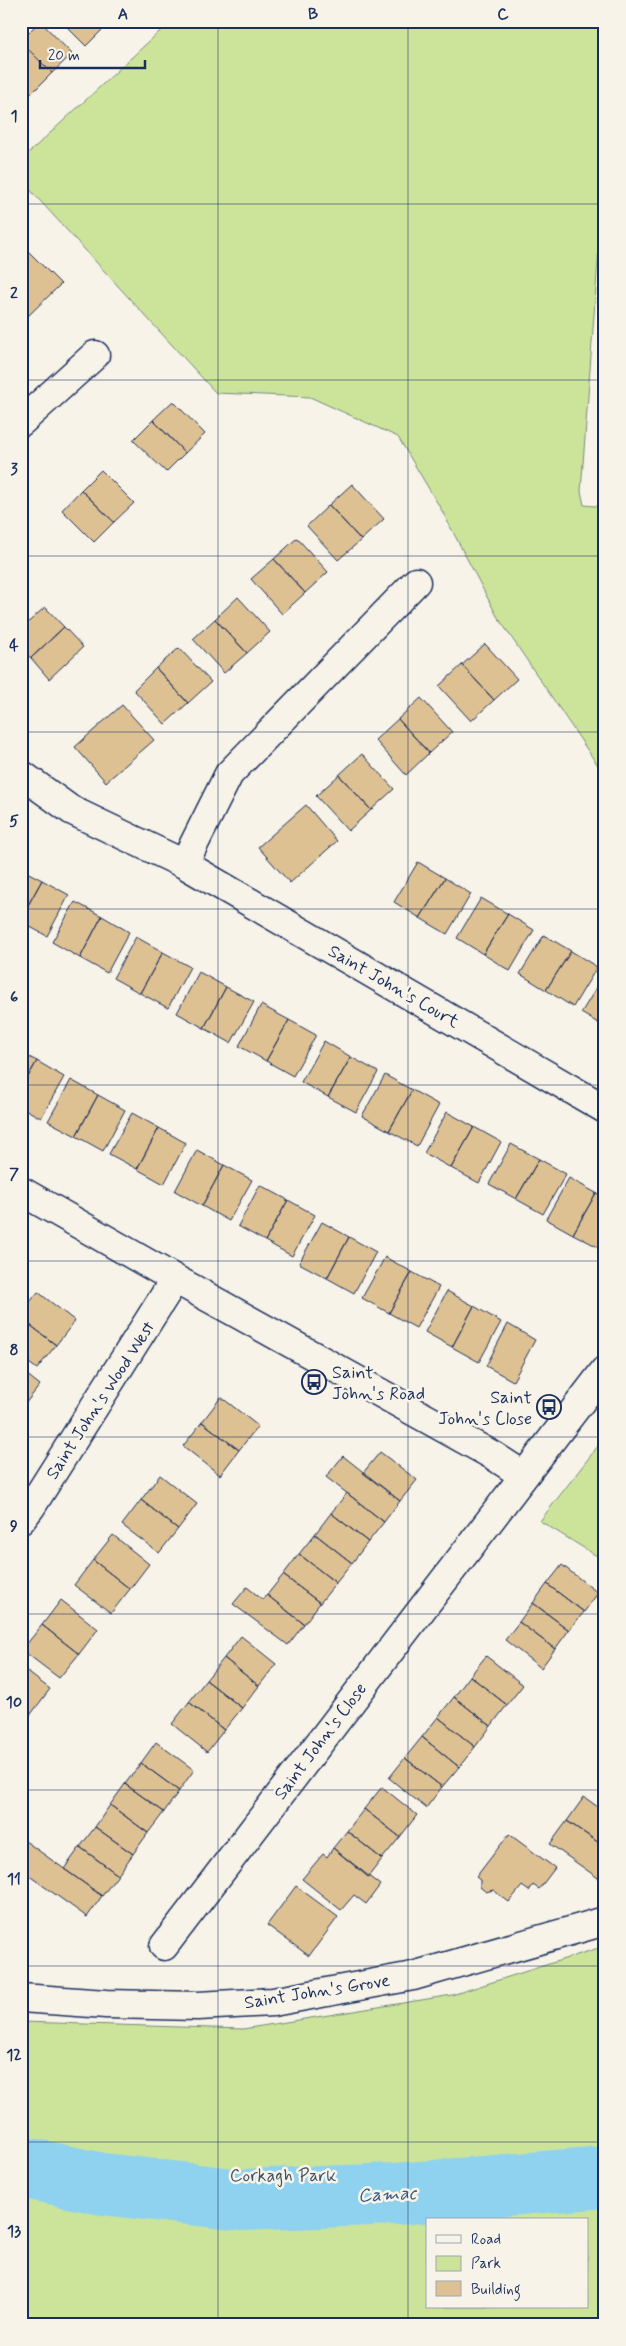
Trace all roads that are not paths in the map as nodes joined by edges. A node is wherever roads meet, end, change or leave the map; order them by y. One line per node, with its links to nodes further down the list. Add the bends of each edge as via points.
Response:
1 (95, 355): 2 (street)
2 (21, 422)
3 (416, 582): 5 (street, via 229,774)
4 (21, 774): 5 (street, Saint John's Court, via 71,810)
5 (184, 864): 6 (street, Saint John's Court)
6 (605, 1109)
7 (21, 1191): 8 (street)
8 (176, 1279): 10 (street); 11 (street, Saint John's Wood West)
9 (605, 1370): 10 (street, Saint John's Close)
10 (523, 1475): 13 (street, Saint John's Close)
11 (21, 1520)
12 (605, 1921): 14 (street, Saint John's Grove, via 412,1976 273,2002 198,2006)
13 (164, 1946)
14 (21, 1998)

